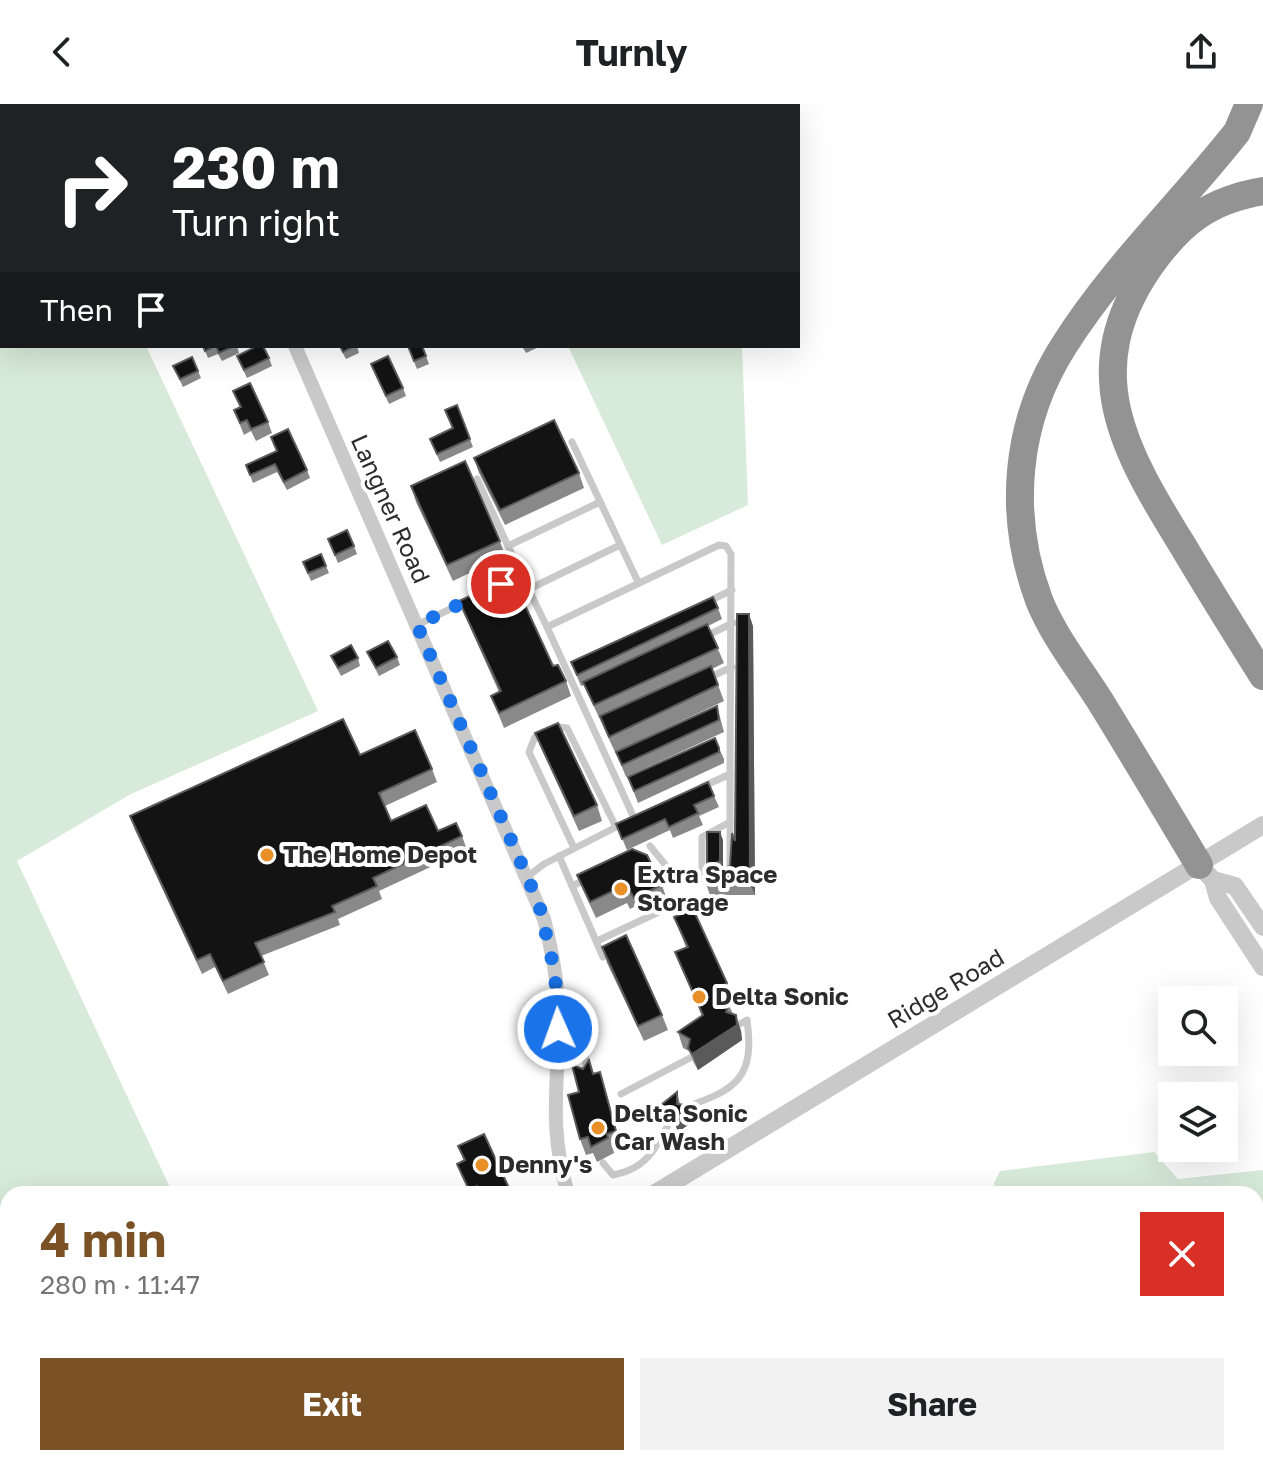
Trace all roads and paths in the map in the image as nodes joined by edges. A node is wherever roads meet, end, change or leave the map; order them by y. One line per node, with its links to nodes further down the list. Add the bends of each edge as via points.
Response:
1 (1249, 104): 48 (highway, via 1237,132 1064,345 1031,413 1020,479 1020,525 1040,603)
2 (1263, 191): 23 (highway, via 1204,209 1135,288 1117,332 1114,401 1123,440 1143,483)
3 (296, 348): 17 (street, Langner Road)
4 (572, 442): 6 (lane)
5 (477, 479): 8 (lane)
6 (600, 502): 7 (lane); 8 (lane)
7 (620, 545): 10 (lane); 12 (lane)
8 (508, 546): 9 (lane)
9 (521, 574): 11 (lane); 12 (lane)
10 (638, 582): 13 (lane, via 719,545 731,554); 18 (lane)
11 (497, 586)
12 (529, 589): 18 (lane)
13 (732, 590): 15 (lane); 16 (lane)
14 (473, 598): 17 (lane)
15 (690, 610)
16 (733, 623): 19 (lane); 22 (lane)
17 (417, 625): 49 (street, Langner Road)
18 (547, 627): 21 (lane)
19 (691, 643)
20 (579, 661): 21 (lane)
21 (566, 667): 26 (lane)
22 (732, 667): 24 (lane); 27 (lane)
23 (1263, 676)
24 (704, 680)
25 (592, 689): 26 (lane)
26 (578, 695): 30 (lane)
27 (731, 706): 28 (lane); 31 (lane)
28 (717, 712)
29 (608, 724): 30 (lane)
30 (594, 730): 34 (lane)
31 (730, 737): 32 (lane); 35 (lane)
32 (717, 743)
33 (623, 756): 34 (lane)
34 (609, 762): 37 (lane)
35 (730, 774): 38 (lane); 41 (lane)
36 (634, 781): 37 (lane)
37 (620, 787): 40 (lane)
38 (689, 793)
39 (648, 812): 40 (lane)
40 (634, 818): 43 (lane)
41 (730, 822): 50 (lane, via 702,837); 50 (lane, via 728,874)
42 (1263, 825): 48 (street, Ridge Road)
43 (616, 827): 45 (lane); 45 (lane, via 567,728 535,737 529,752)
44 (650, 846): 50 (lane, via 672,877)
45 (574, 848): 46 (lane)
46 (559, 856): 49 (lane); 51 (lane)
47 (600, 873): 51 (lane)
48 (1206, 873): 53 (street, via 1235,886); 56 (street); 66 (street, Ridge Road, via 955,1012)
49 (527, 877): 65 (street, Langner Road, via 544,919 556,982 553,1119)
50 (702, 878)
51 (572, 886): 54 (lane)
52 (678, 903): 54 (lane)
53 (1263, 927)
54 (597, 941): 55 (lane)
55 (603, 957)
56 (1263, 967)
57 (584, 1024): 60 (lane)
58 (738, 1025): 62 (lane, via 747,1020 751,1045 746,1070 715,1097)
59 (690, 1058): 61 (lane)
60 (587, 1078)
61 (621, 1094)
62 (685, 1107)
63 (670, 1121): 64 (lane, via 652,1156 640,1165 613,1175)
64 (603, 1163)
65 (566, 1186)
66 (667, 1186)

